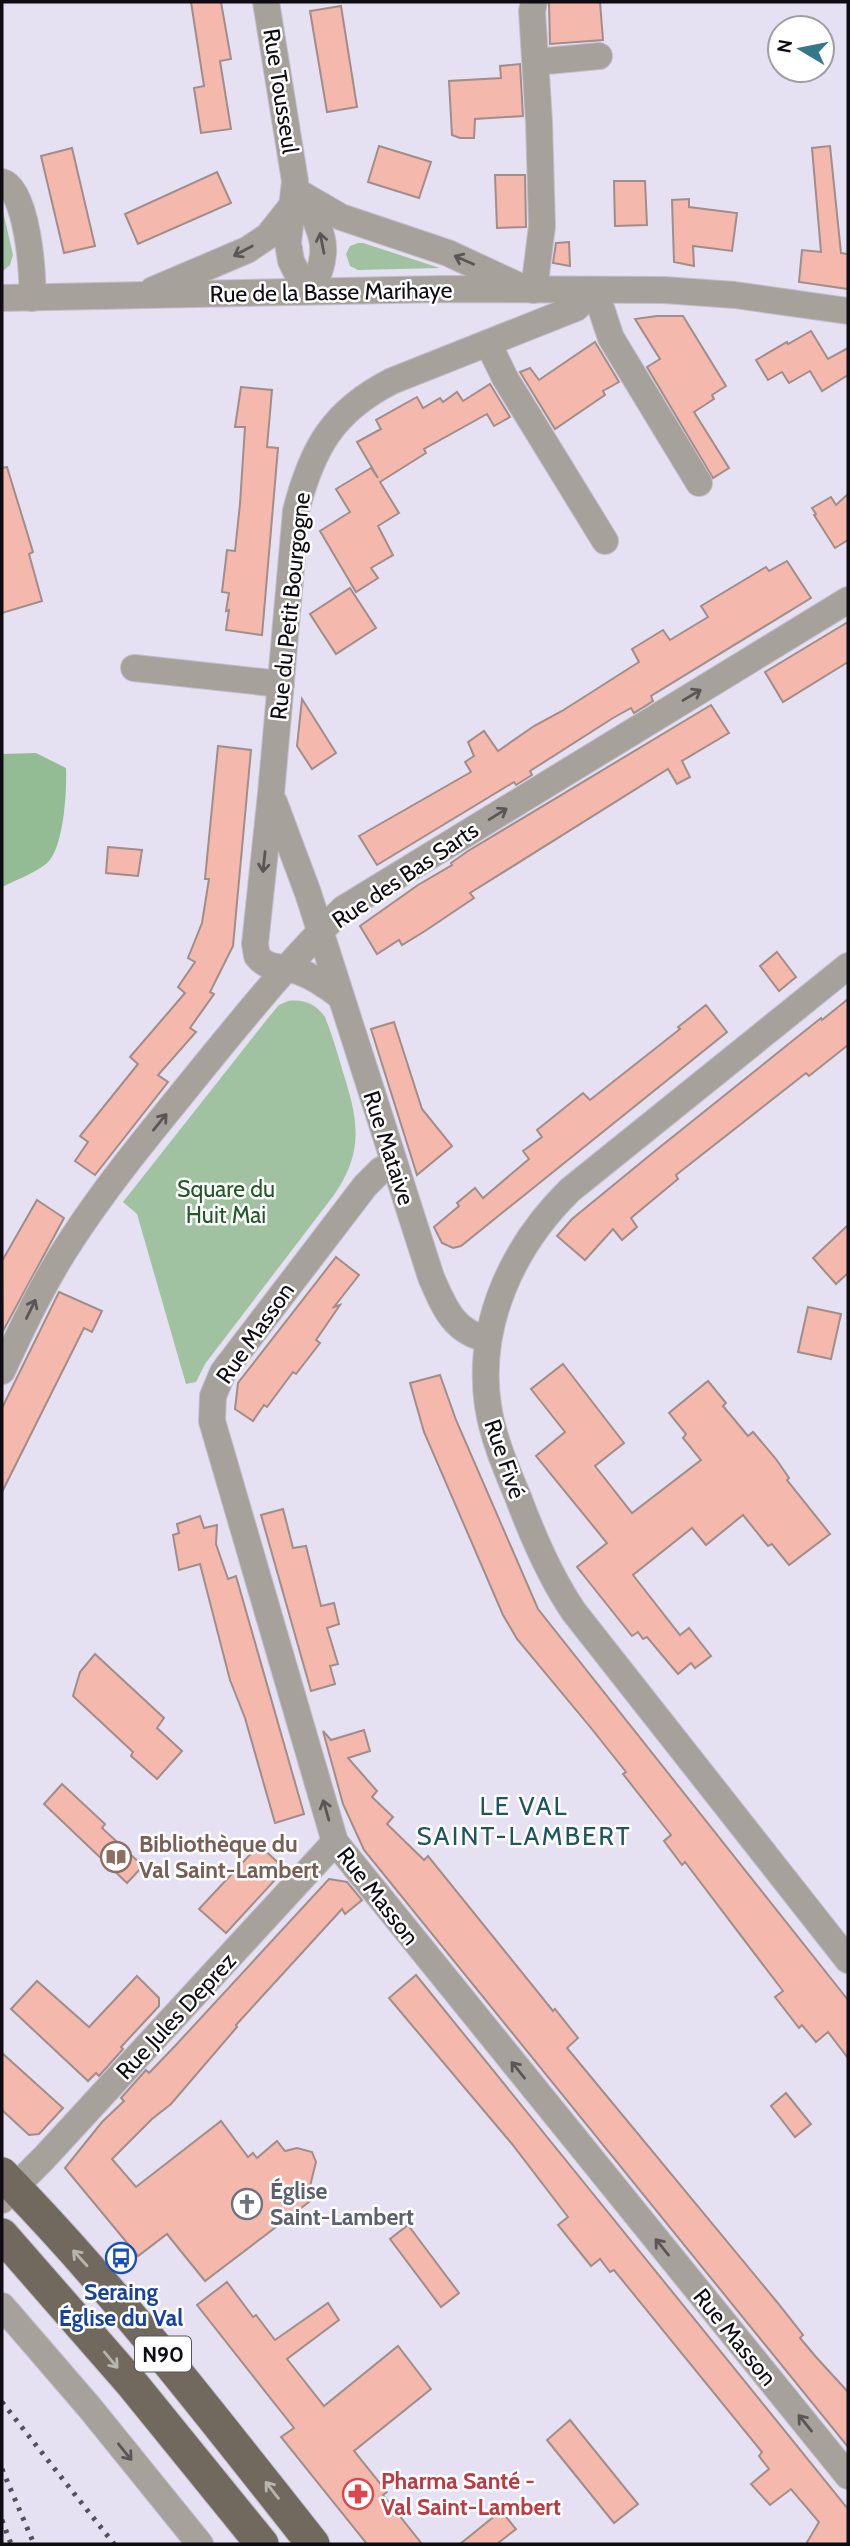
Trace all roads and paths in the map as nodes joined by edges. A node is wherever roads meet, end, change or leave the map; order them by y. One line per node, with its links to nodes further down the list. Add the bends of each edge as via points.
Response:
1 (266, 2): 6 (street, Rue Tousseul)
2 (534, 2): 4 (street)
3 (599, 55): 4 (street)
4 (536, 62): 7 (street, via 542,226)
5 (2, 182): 12 (street, via 15,193 20,206 32,264)
6 (297, 194): 7 (street, Rue de la Basse Marihaye, one-way to 6, via 448,253 341,217); 9 (street, Rue Tousseul, via 288,243 290,261); 9 (street, Rue Tousseul, one-way to 6, via 320,275 324,243); 10 (street, Rue de la Basse Marihaye, one-way to 10, via 268,236 247,250)
7 (530, 290): 8 (street, Rue de la Basse Marihaye); 9 (street, Rue de la Basse Marihaye)
8 (593, 290): 13 (street, Rue de la Basse Marihaye, via 702,292); 14 (street, Rue du Petit Bourgogne, via 576,308); 15 (street, via 615,346)
9 (310, 291): 10 (street, Rue de la Basse Marihaye)
10 (137, 296): 12 (street, Rue de la Basse Marihaye)
11 (2, 298): 12 (street, Rue de la Basse Marihaye)
12 (32, 298)
13 (848, 312)
14 (488, 343): 16 (street); 19 (street, Rue du Petit Bourgogne, via 365,395 341,416 318,448 296,512)
15 (699, 483)
16 (605, 541)
17 (848, 600): 21 (street, Rue des Bas Sarts, one-way to 17, via 360,898)
18 (134, 668): 19 (street)
19 (281, 684): 20 (street, Rue du Petit Bourgogne)
20 (271, 794): 21 (street, Rue du Petit Bourgogne); 23 (street, Rue du Petit Bourgogne, one-way to 23, via 255,944 262,962)
21 (319, 933): 23 (street, Rue des Bas Sarts); 24 (street, Rue Mataive)
22 (848, 966): 26 (street, Rue Fivé, via 549,1210 501,1288)
23 (285, 968): 24 (street, via 313,977); 27 (street, Rue des Bas Sarts, one-way to 23, via 71,1239)
24 (340, 996): 25 (street, Rue Mataive)
25 (394, 1164): 26 (street, Rue Mataive, via 442,1302 462,1330); 28 (street, Rue Masson, one-way to 25, via 211,1409 216,1385 239,1352 365,1186)
26 (488, 1339): 29 (street, Rue Fivé, via 492,1428 559,1590)
27 (2, 1371)
28 (335, 1842): 30 (street, Rue Jules Deprez); 33 (street, Rue Masson, one-way to 28)
29 (848, 1960)
30 (6, 2187): 36 (main road, N90, one-way to 30, via 165,2357)
31 (2, 2235): 35 (main road, N90, one-way to 35)
32 (2, 2306): 34 (street, one-way to 34)
33 (848, 2476)
34 (200, 2544)
35 (262, 2544)
36 (313, 2544)

